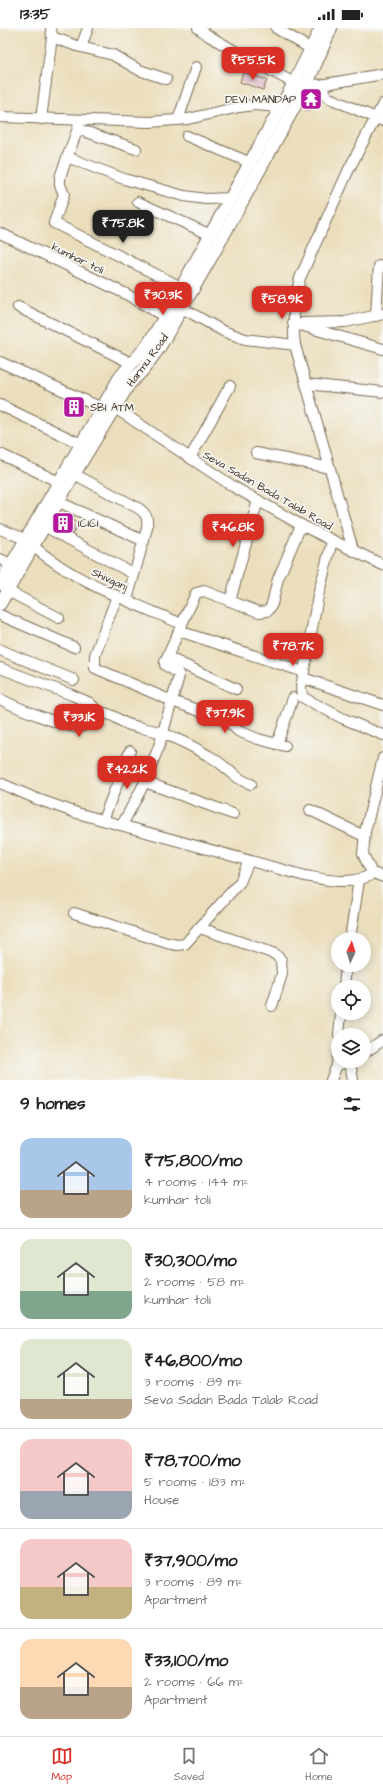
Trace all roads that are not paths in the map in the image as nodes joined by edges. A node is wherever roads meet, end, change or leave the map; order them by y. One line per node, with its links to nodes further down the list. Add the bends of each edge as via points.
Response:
1 (88, 28): 7 (street)
2 (198, 28): 12 (street)
3 (276, 28): 8 (street)
4 (320, 28): 8 (main road, Harmu Road)
5 (331, 28): 13 (main road, Harmu Road)
6 (52, 32): 7 (street); 18 (street)
7 (81, 47): 11 (street, via 113,55 139,70)
8 (311, 49): 12 (main road, Harmu Road)
9 (196, 67): 20 (street)
10 (383, 74): 14 (street)
11 (166, 79)
12 (294, 83): 13 (street); 16 (main road, Harmu Road)
13 (307, 84): 14 (street); 33 (main road, Harmu Road)
14 (320, 85): 19 (street, via 327,97)
15 (383, 104): 19 (street)
16 (280, 107): 20 (street, via 239,107); 25 (main road, Harmu Road)
17 (0, 117): 18 (street)
18 (41, 119): 21 (street)
19 (380, 119): 36 (street, via 349,169 300,278)
20 (178, 120): 21 (street)
21 (79, 125): 23 (street); 24 (street)
22 (187, 136): 25 (street)
23 (136, 149)
24 (67, 157): 26 (street, via 124,179 184,196 206,199); 31 (street, via 59,182 63,198 54,222)
25 (251, 163): 26 (main road, Harmu Road)
26 (231, 198): 29 (main road, Harmu Road)
27 (138, 202): 29 (street)
28 (0, 233): 35 (street, kumhar toli, via 126,294)
29 (211, 235): 31 (main road, Harmu Road)
30 (379, 266): 34 (street)
31 (181, 287): 35 (main road, Harmu Road)
32 (18, 307): 40 (street)
33 (182, 308): 37 (street, via 223,331 245,339); 45 (main road, Harmu Road, via 142,371)
34 (380, 315): 36 (street, via 345,322)
35 (165, 317): 40 (main road, Harmu Road)
36 (292, 323): 37 (street); 38 (street)
37 (295, 346): 41 (street)
38 (383, 349)
39 (0, 362): 45 (street, Seva Sadan Bada Talab Road)
40 (131, 363): 45 (main road, Harmu Road, via 120,377)
41 (306, 384): 43 (street); 50 (street)
42 (230, 386): 49 (street)
43 (383, 392)
44 (0, 405): 46 (street)
45 (108, 406): 46 (main road, Harmu Road); 49 (street, Seva Sadan Bada Talab Road); 51 (main road, Harmu Road)
46 (80, 444): 52 (main road, Harmu Road)
47 (256, 453): 50 (street)
48 (0, 454): 52 (street)
49 (190, 458): 53 (street, Seva Sadan Bada Talab Road)
50 (330, 468): 61 (street)
51 (74, 474): 54 (main road, Harmu Road); 58 (street, via 146,514 148,518)
52 (58, 482): 60 (main road, Harmu Road)
53 (258, 500): 55 (street, Seva Sadan Bada Talab Road); 69 (street)
54 (58, 502): 56 (main road, Harmu Road); 58 (street)
55 (301, 525): 59 (street, Seva Sadan Bada Talab Road); 69 (street, via 278,579 268,611 259,612)
56 (44, 526): 60 (main road, Harmu Road); 65 (street)
57 (0, 529): 60 (street, Shivganj)
58 (144, 541): 65 (street)
59 (332, 541): 61 (street, Seva Sadan Bada Talab Road); 78 (street, via 318,596)
60 (29, 543): 63 (main road, Harmu Road); 66 (main road, Harmu Road); 67 (street, Shivganj, via 56,564 92,586)
61 (353, 550): 64 (street, Seva Sadan Bada Talab Road)
62 (0, 559): 63 (street)
63 (11, 564): 66 (main road, Harmu Road)
64 (383, 565)
65 (134, 574): 68 (street)
66 (4, 587): 70 (main road, Harmu Road); 72 (street)
67 (117, 596): 68 (street, Shivganj); 83 (street, via 95,655 95,668)
68 (127, 600): 73 (street, Shivganj)
69 (230, 601): 73 (street, via 210,593 196,593)
70 (0, 604)
71 (0, 615): 74 (street)
72 (60, 618)
73 (180, 628): 76 (street); 78 (street, Shivganj)
74 (74, 647)
75 (0, 650): 79 (street)
76 (167, 657): 80 (street); 83 (street, via 165,665 179,676)
77 (0, 668): 85 (street, via 90,703)
78 (303, 675): 84 (street, Shivganj); 87 (street, via 301,693 306,701)
79 (74, 680)
80 (236, 689)
81 (293, 698): 83 (street, via 281,745 238,731 228,721)
82 (0, 699): 85 (street, via 69,726 84,726 93,715)
83 (172, 701): 86 (street)
84 (383, 705)
85 (100, 713): 86 (street)
86 (163, 734): 90 (street); 92 (street, via 210,756 241,781)
87 (383, 735)
88 (130, 751): 95 (street)
89 (382, 763): 97 (street)
90 (144, 782): 94 (street); 96 (street)
91 (0, 783): 95 (street, via 37,799)
92 (251, 784)
93 (310, 810): 97 (street)
94 (233, 814)
95 (103, 820): 96 (street)
96 (122, 825): 98 (street)
97 (364, 836): 99 (street, via 364,854)
98 (249, 861): 100 (street, via 325,880); 102 (street, via 240,882)
99 (374, 874): 100 (street)
100 (359, 880): 103 (street)
101 (74, 913): 102 (street, via 177,945 185,944)
102 (200, 928): 104 (street, via 275,954 281,960 282,974)
103 (351, 932)
104 (272, 1006)
105 (383, 1040): 106 (street)
106 (371, 1048)
107 (336, 1068): 109 (street)
108 (352, 1068): 110 (street)
109 (331, 1080)
110 (353, 1080)

